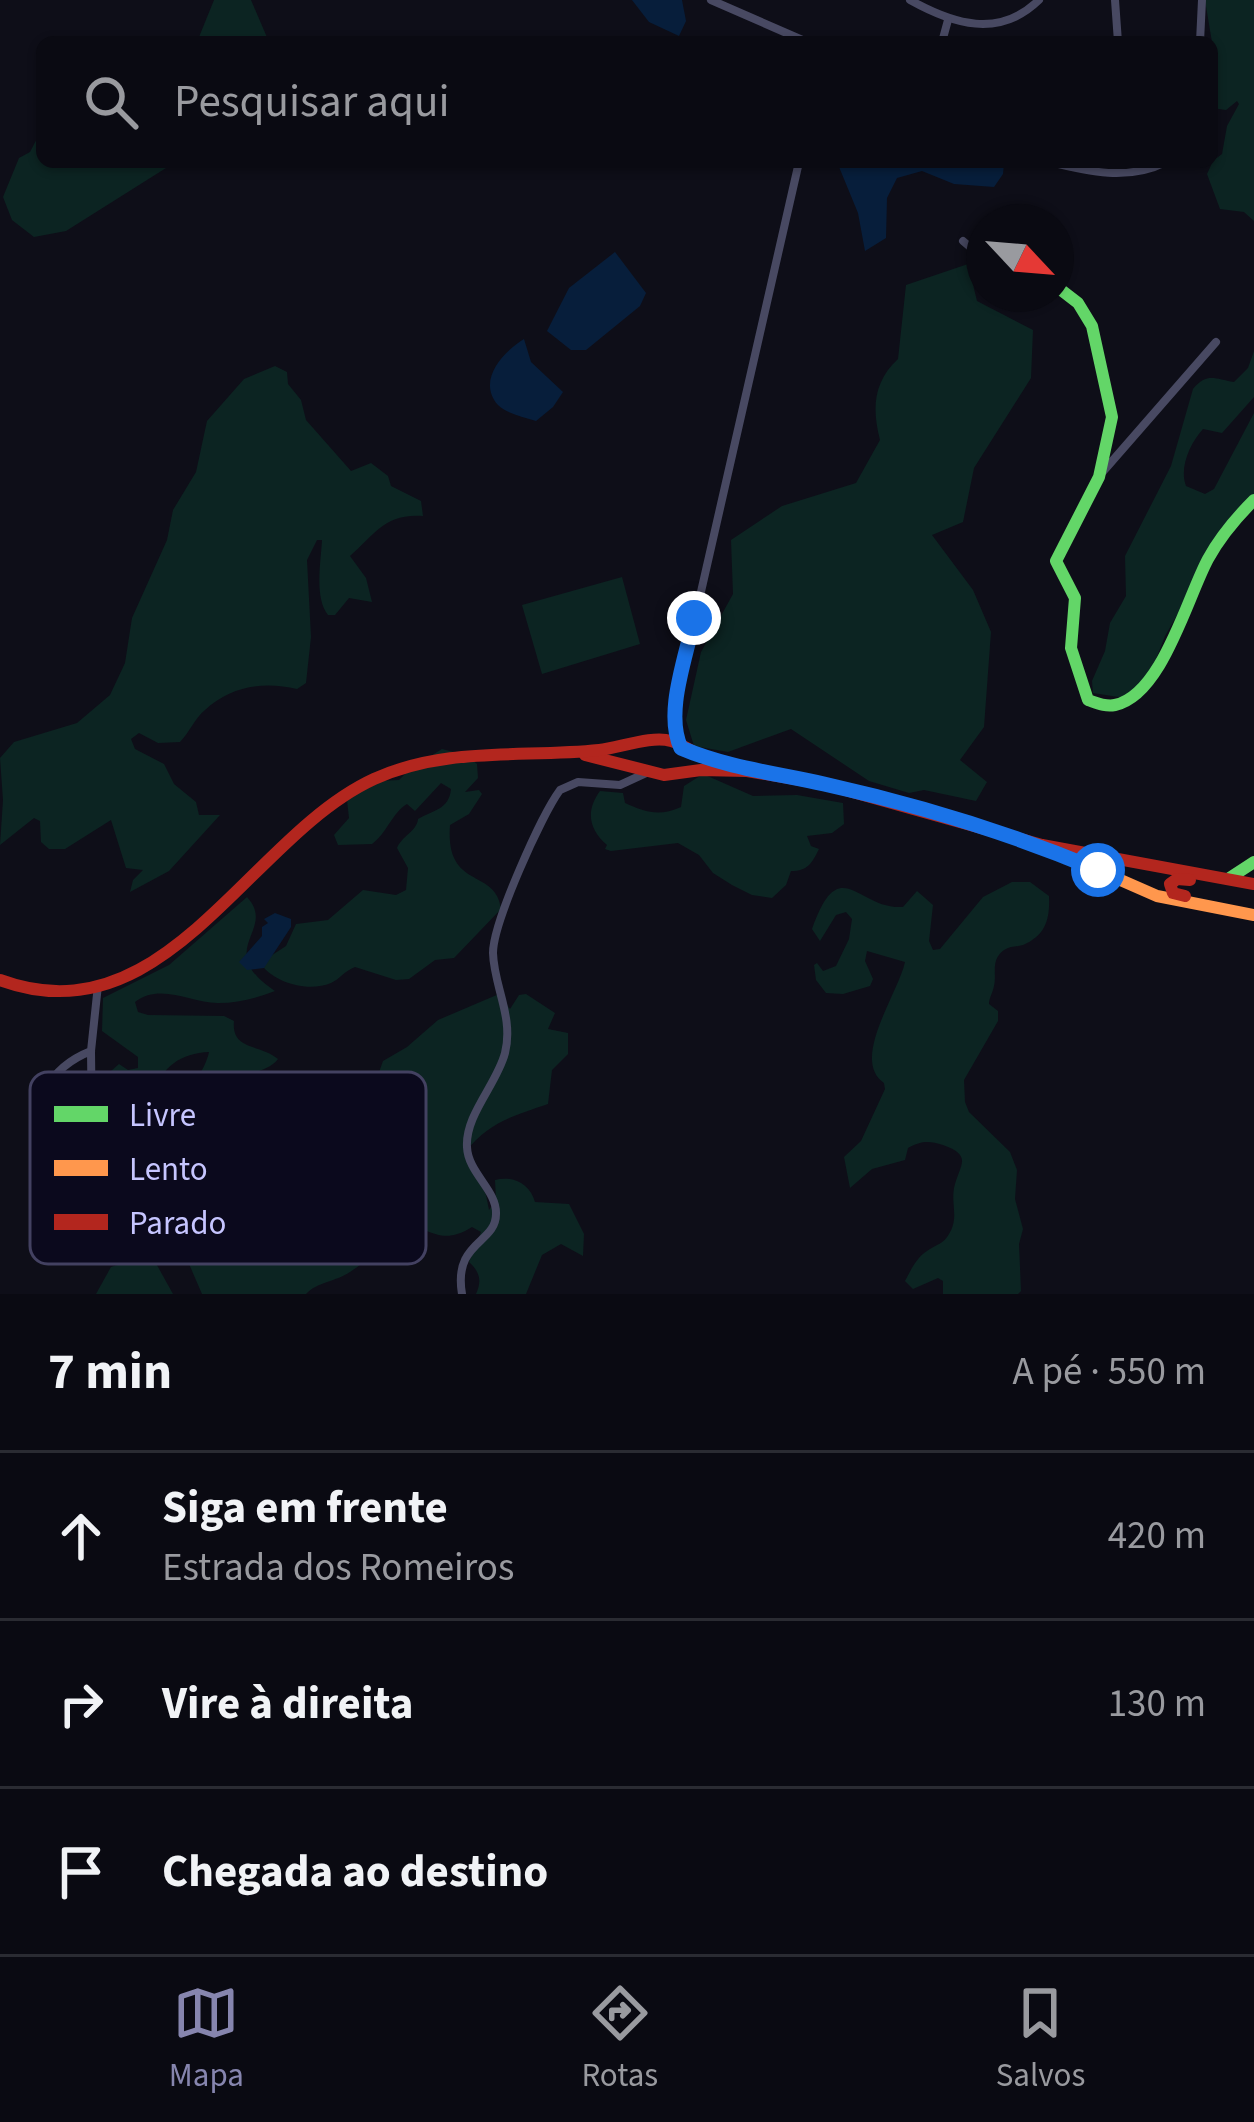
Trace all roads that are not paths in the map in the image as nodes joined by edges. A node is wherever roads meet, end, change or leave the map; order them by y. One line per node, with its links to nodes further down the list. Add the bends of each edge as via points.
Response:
1 (711, 0): 7 (street)
2 (910, 0): 6 (street)
3 (1039, 0): 6 (street, via 1002,22)
4 (1115, 0): 9 (street)
5 (1202, 0): 10 (street)
6 (948, 20): 8 (street)
7 (790, 36)
8 (944, 36)
9 (1118, 36)
10 (1200, 36)
11 (798, 168): 20 (street)
12 (1082, 168): 13 (street)
13 (1150, 168)
14 (962, 241): 15 (street)
15 (966, 244)
16 (1074, 300): 18 (main road, via 1097,346 1112,417)
17 (1216, 342): 18 (street)
18 (1100, 477): 19 (main road, via 1056,561 1075,598 1071,648 1081,687 1108,708 1138,695 1208,560)
19 (1254, 500)
20 (676, 709): 21 (street); 22 (street)
21 (652, 745): 22 (main road, via 668,739); 23 (main road); 25 (main road)
22 (679, 746): 26 (main road); 27 (main road, via 682,765)
23 (572, 752): 24 (main road); 37 (main road, via 460,753 372,780 317,814 178,949)
24 (610, 761): 25 (main road); 28 (street, via 620,773)
25 (654, 771): 27 (main road); 28 (street)
26 (747, 771): 27 (main road); 29 (main road)
27 (674, 773)
28 (611, 786): 41 (street, via 578,782 560,790 498,924 494,967 508,1040 467,1149 496,1216 465,1255)
29 (1042, 845): 31 (main road); 34 (main road, via 1138,890)
30 (1254, 862): 32 (main road)
31 (1208, 876): 32 (main road); 34 (main road, via 1174,879 1169,887)
32 (1228, 879): 33 (main road)
33 (1254, 884)
34 (1206, 906): 35 (main road)
35 (1254, 915)
36 (0, 980): 37 (main road, via 38,991)
37 (98, 986): 38 (street)
38 (91, 1051): 39 (street); 40 (street)
39 (56, 1072)
40 (91, 1072)
41 (462, 1294)

